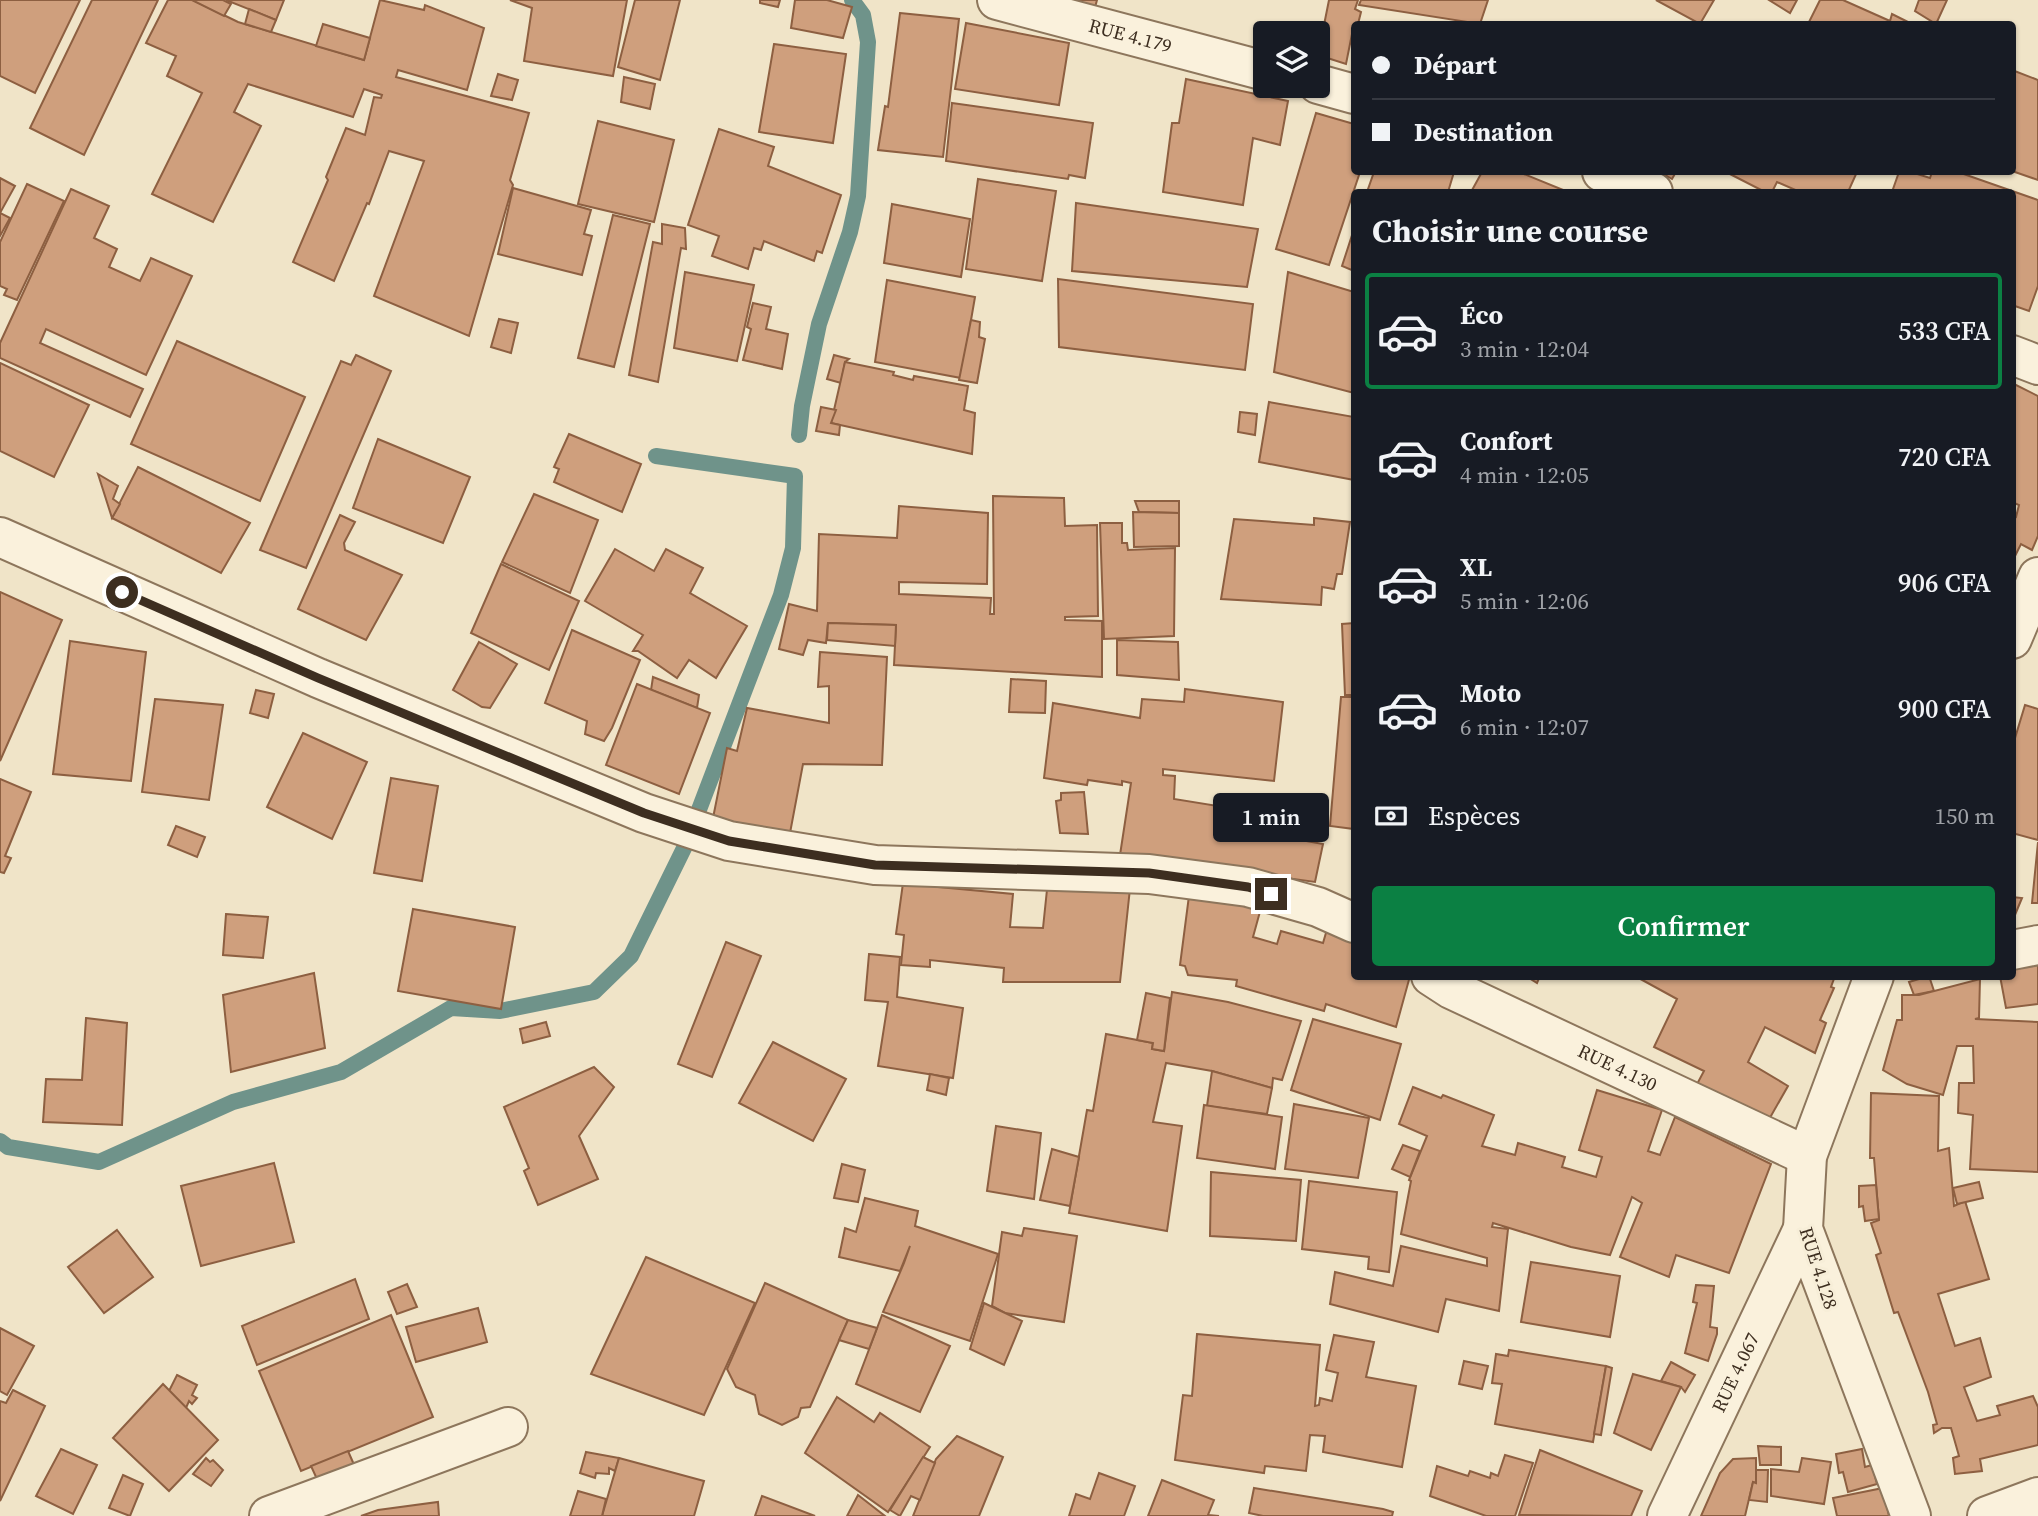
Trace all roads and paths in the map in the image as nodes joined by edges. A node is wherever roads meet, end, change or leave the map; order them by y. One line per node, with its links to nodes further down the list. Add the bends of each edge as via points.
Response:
1 (997, 0): 2 (street, RUE 4.179)
2 (1253, 68)
3 (1330, 87): 4 (street)
4 (1351, 93)
5 (1610, 175): 6 (street)
6 (1645, 189)
7 (2016, 357): 8 (street)
8 (2038, 365)
9 (0, 537): 12 (street, via 330,683 644,813 729,841 875,865 1149,873 1248,887)
10 (2038, 577): 11 (street)
11 (2016, 629)
12 (1351, 922)
13 (2038, 944): 14 (street)
14 (2016, 949)
15 (1437, 980): 17 (street, RUE 4.130)
16 (1879, 980): 17 (street, RUE 4.128)
17 (1807, 1156): 18 (street, RUE 4.128)
18 (1803, 1229): 22 (street, RUE 4.067); 23 (street, RUE 4.128)
19 (508, 1427): 21 (street)
20 (2038, 1497): 24 (street)
21 (270, 1516)
22 (1667, 1516)
23 (1911, 1516)
24 (1987, 1516)

